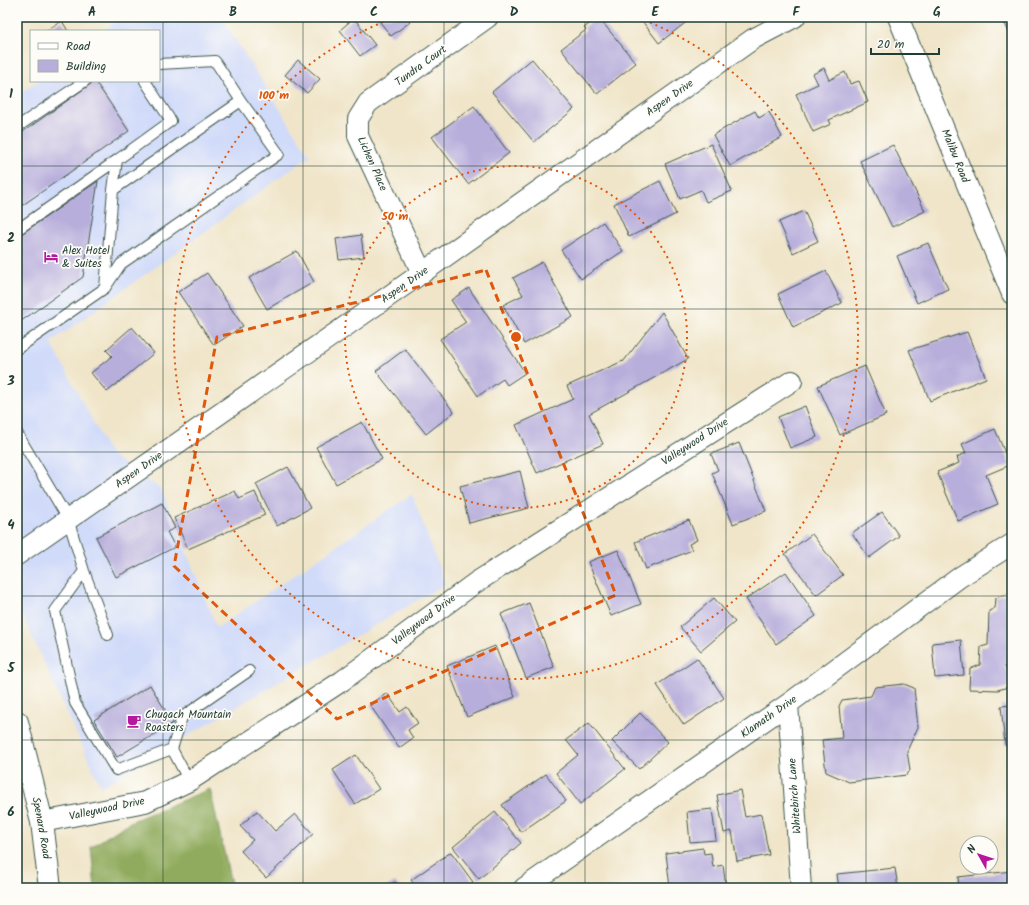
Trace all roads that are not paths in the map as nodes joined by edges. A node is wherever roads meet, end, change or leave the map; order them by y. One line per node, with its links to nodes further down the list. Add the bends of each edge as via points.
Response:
1 (488, 17): 8 (street, Tundra Court, via 368,103)
2 (794, 17): 13 (street, Aspen Drive, via 753,39)
3 (898, 17): 15 (street, Malibu Road)
4 (160, 64): 7 (lane, via 215,61)
5 (84, 82): 9 (lane)
6 (146, 82): 10 (lane, via 171,121)
7 (241, 101): 11 (lane); 14 (lane, via 279,154 120,264)
8 (358, 119): 13 (street, Lichen Place, via 358,136)
9 (17, 127)
10 (118, 160): 11 (lane); 12 (lane)
11 (113, 190): 14 (lane)
12 (17, 230)
13 (422, 273): 19 (street, Aspen Drive)
14 (105, 288): 16 (lane)
15 (1012, 294)
16 (17, 349)
17 (792, 381): 28 (street, Valleywood Drive, via 475,583 342,681)
18 (17, 433): 19 (lane)
19 (68, 519): 21 (street, Aspen Drive); 22 (lane)
20 (1012, 544): 25 (street, Klamath Drive, via 960,577)
21 (17, 555)
22 (84, 571): 23 (lane); 27 (lane, via 55,611 75,703 116,770)
23 (108, 635)
24 (249, 671): 27 (lane, via 182,717)
25 (788, 704): 31 (street, Klamath Drive); 32 (street, Whitebirch Lane)
26 (17, 722): 29 (main road, Spenard Road)
27 (172, 749): 28 (lane)
28 (190, 781): 29 (street, Valleywood Drive, via 145,802)
29 (42, 822): 30 (main road, Spenard Road)
30 (50, 888)
31 (524, 888)
32 (801, 888)

